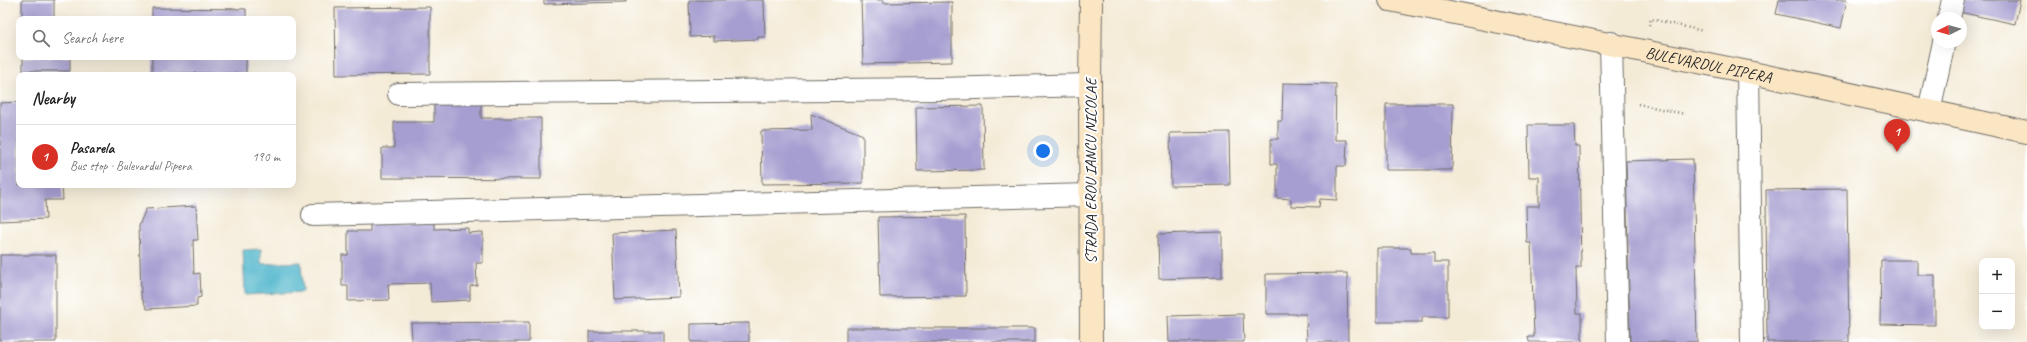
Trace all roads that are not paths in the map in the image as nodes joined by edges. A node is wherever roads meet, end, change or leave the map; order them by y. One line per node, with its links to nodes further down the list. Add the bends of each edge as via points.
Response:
1 (1091, 0): 8 (main road, STRADA EROU IANCU NICOLAE)
2 (1390, 0): 5 (main road, BULEVARDUL PIPERA)
3 (1953, 0): 4 (street)
4 (1950, 12)
5 (1611, 43): 7 (main road, BULEVARDUL PIPERA); 15 (street)
6 (1943, 48): 10 (street)
7 (1748, 72): 10 (main road, BULEVARDUL PIPERA); 16 (street)
8 (1090, 85): 9 (street, via 939,89); 12 (main road, STRADA EROU IANCU NICOLAE)
9 (399, 94)
10 (1929, 111): 11 (main road, BULEVARDUL PIPERA)
11 (2027, 132)
12 (1090, 195): 13 (street); 14 (main road, STRADA EROU IANCU NICOLAE)
13 (314, 215)
14 (1090, 342)
15 (1618, 342)
16 (1752, 342)

